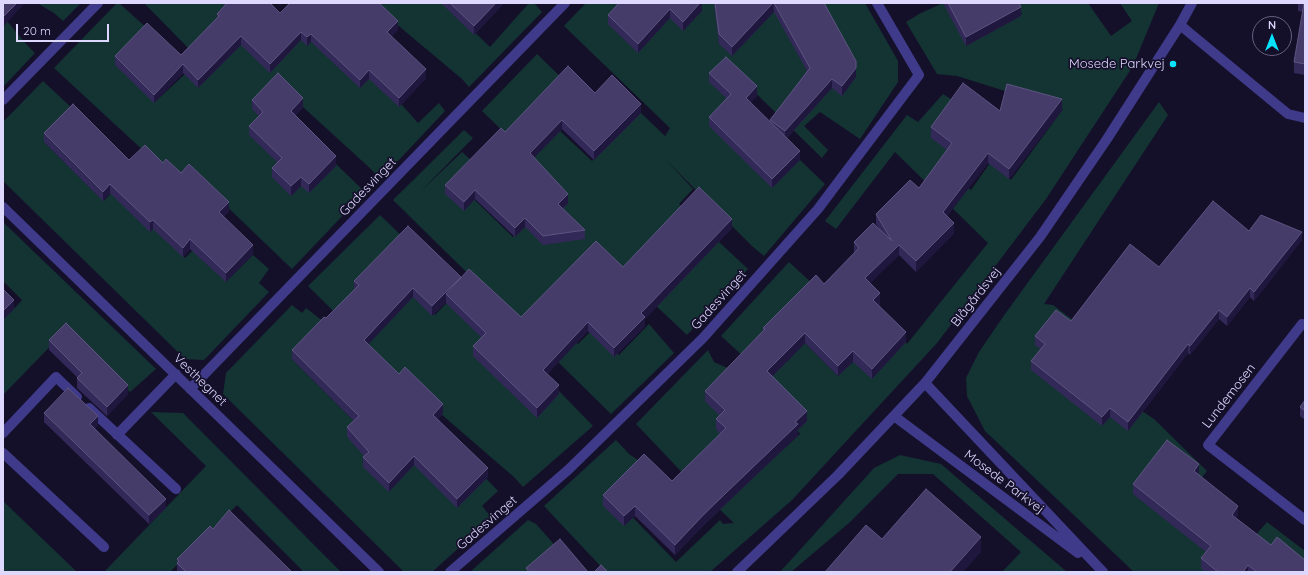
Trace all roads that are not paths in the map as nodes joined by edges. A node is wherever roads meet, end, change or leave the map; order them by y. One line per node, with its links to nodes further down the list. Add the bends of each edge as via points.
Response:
1 (98, 3): 6 (street)
2 (565, 3): 12 (street, Gadesvinget)
3 (878, 3): 22 (street, Gadesvinget, via 919,75 811,217 703,338 568,470)
4 (1192, 3): 5 (street, Blågårdsvej)
5 (1180, 26): 7 (street, via 1288,114); 11 (street, Blågårdsvej, via 1040,237)
6 (3, 100)
7 (1305, 118)
8 (3, 207): 10 (street, Vesthegnet)
9 (1302, 324): 18 (street, Lundemosen, via 1208,445)
10 (176, 374): 12 (street, Vesthegnet); 15 (street)
11 (925, 383): 13 (street, Blågårdsvej); 20 (street, Mosede Parkvej)
12 (190, 389): 21 (street, Vesthegnet)
13 (894, 416): 20 (street, Mosede Parkvej); 23 (street, Blågårdsvej, via 838,475)
14 (3, 433): 15 (street, via 56,377)
15 (118, 435): 17 (street)
16 (3, 452): 19 (street)
17 (176, 489)
18 (1305, 520)
19 (104, 547)
20 (1101, 570)
21 (379, 572)
22 (450, 572)
23 (737, 572)

